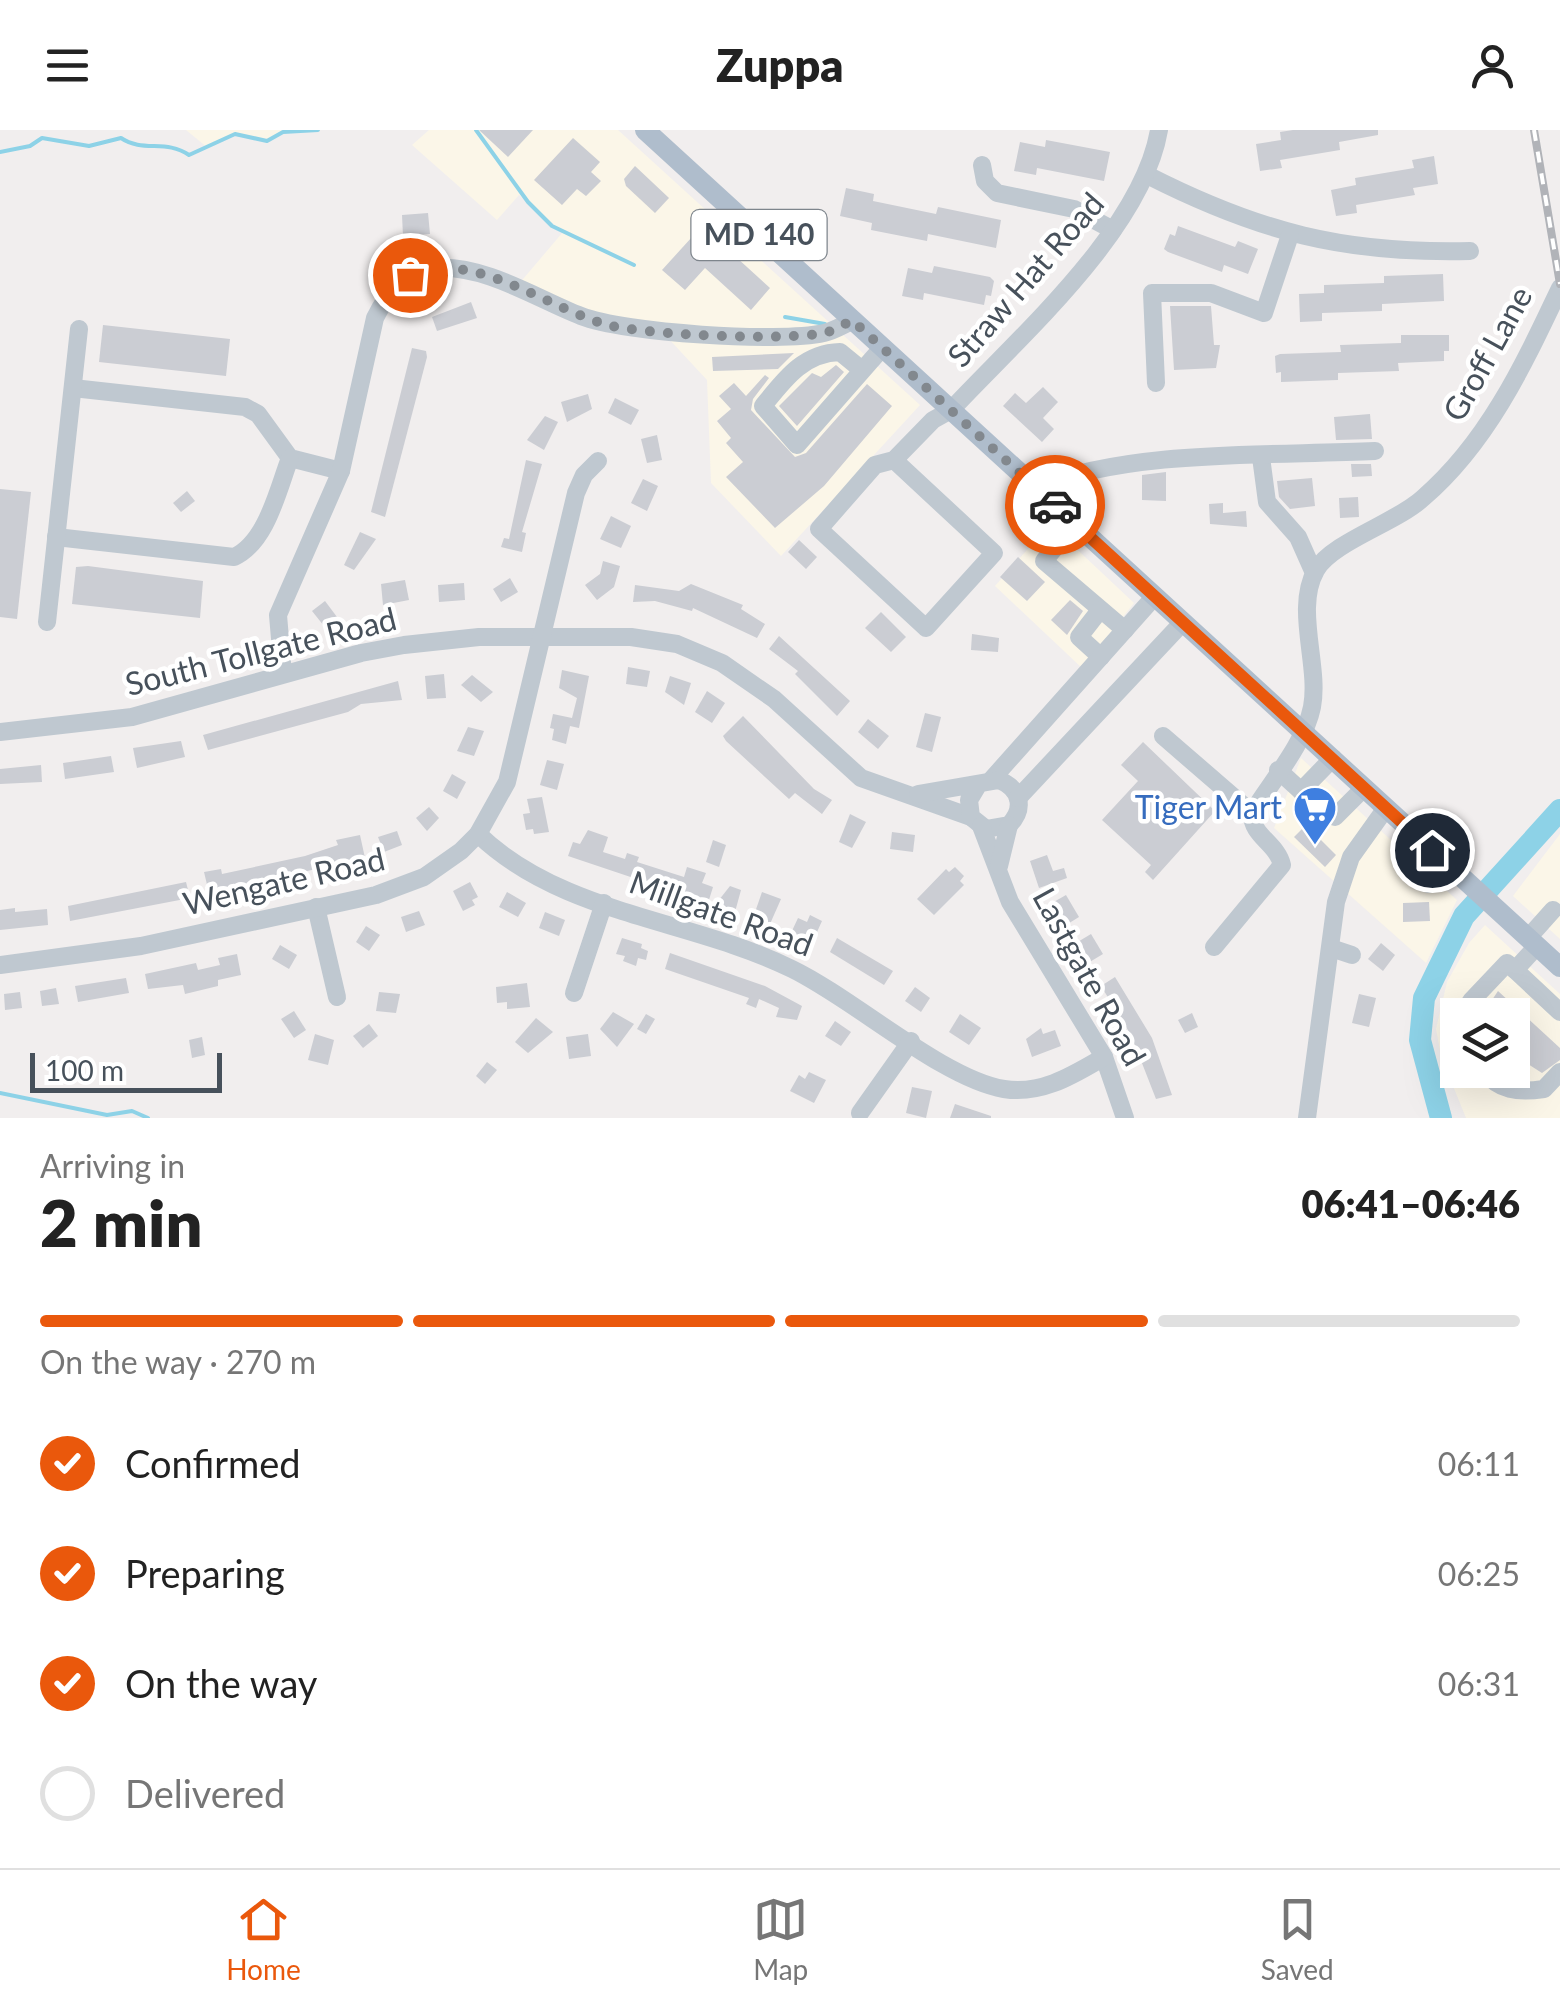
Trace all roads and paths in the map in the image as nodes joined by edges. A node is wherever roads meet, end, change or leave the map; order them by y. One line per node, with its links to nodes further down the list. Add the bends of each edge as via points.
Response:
1 (1160, 130): 4 (street, Straw Hat Road)
2 (649, 131): 9 (main road, MD 140)
3 (982, 165): 5 (street, via 997,193 1074,209)
4 (1147, 174): 5 (street, Straw Hat Road); 6 (street)
5 (1113, 230): 15 (street, Straw Hat Road)
6 (1290, 235): 7 (street, via 1365,248); 13 (street, via 1264,313 1211,293 1152,294)
7 (1470, 251)
8 (1560, 288): 25 (street, Groff Lane, via 1479,438 1426,496 1332,553)
9 (852, 320): 11 (main road, MD 140); 21 (street, via 814,334 639,330 584,317 476,274 423,270 396,284 375,318)
10 (80, 329): 14 (street)
11 (882, 348): 12 (street); 15 (main road, MD 140)
12 (862, 370): 12 (street, via 797,445 764,406 801,363 816,357 840,352)
13 (1156, 383)
14 (73, 388): 18 (street, via 245,408 258,414); 24 (street)
15 (952, 410): 19 (street, Straw Hat Road); 22 (main road, MD 140)
16 (1376, 451): 17 (street)
17 (1261, 457): 22 (street, via 1086,470); 25 (street, via 1267,502 1298,537)
18 (290, 458): 21 (street); 24 (street, via 260,532 234,557)
19 (894, 460): 19 (street, Straw Hat Road, via 876,465 819,529 926,628 994,553)
20 (598, 461): 31 (street, Wengate Road, via 576,493)
21 (341, 471): 33 (street, via 278,616)
22 (1036, 487): 23 (main road, MD 140)
23 (1075, 523): 26 (main road, MD 140); 27 (street, via 1044,561)
24 (56, 537): 28 (street)
25 (1314, 573): 34 (street, via 1314,692)
26 (1155, 596): 29 (main road, MD 140); 30 (street)
27 (1100, 610): 30 (street); 32 (street, via 1079,637)
28 (47, 622)
29 (1184, 622): 34 (main road, MD 140); 42 (street)
30 (1125, 630): 32 (street)
31 (542, 636): 33 (street, South Tollgate Road, via 404,645); 41 (street, South Tollgate Road, via 652,639 698,652 774,700 860,778); 48 (street, Wengate Road, via 507,782)
32 (1101, 657): 39 (street)
33 (284, 674): 35 (street, South Tollgate Road, via 132,717)
34 (1302, 730): 37 (main road, MD 140); 38 (street)
35 (0, 732)
36 (1162, 736): 45 (street)
37 (1333, 758): 40 (main road, MD 140); 43 (street)
38 (1278, 770): 43 (street); 45 (street)
39 (986, 782): 41 (street); 42 (street, via 1010,786); 46 (street, via 969,800)
40 (1364, 788): 43 (street, via 1336,817); 44 (main road, MD 140)
41 (908, 796): 46 (street, South Tollgate Road, via 944,804)
42 (1018, 798): 47 (street, via 1018,814)
43 (1312, 801)
44 (1386, 808): 49 (main road, MD 140, via 1410,843); 57 (street, via 1364,833 1342,878)
45 (1252, 814): 56 (street, via 1254,828 1282,865)
46 (976, 822): 47 (street, via 996,830); 50 (street, Lastgate Road)
47 (1009, 825): 50 (street, Lastgate Road)
48 (478, 834): 52 (street, Millgate Road, via 540,879); 53 (street, Wengate Road, via 424,877)
49 (1449, 865): 51 (street); 55 (main road, MD 140)
50 (999, 866): 67 (street, Lastgate Road, via 1010,902)
51 (1428, 884)
52 (604, 902): 62 (street); 66 (street, Millgate Road, via 791,968)
53 (316, 907): 59 (street, Wengate Road, via 122,949); 63 (street)
54 (1552, 910): 55 (street)
55 (1533, 942): 60 (main road, MD 140); 61 (street)
56 (1214, 947)
57 (1331, 948): 58 (street); 72 (street)
58 (1352, 955)
59 (0, 965)
60 (1560, 967)
61 (1515, 970): 64 (street, via 1507,963); 65 (street)
62 (574, 993)
63 (338, 996)
64 (1474, 998)
65 (1560, 1012)
66 (911, 1041): 67 (street, Millgate Road, via 970,1079 1008,1090 1062,1081); 70 (street)
67 (1104, 1057): 71 (street, Lastgate Road)
68 (1560, 1072): 69 (street, via 1544,1089)
69 (1504, 1088)
70 (860, 1114)
71 (1125, 1118)
72 (1307, 1118)

